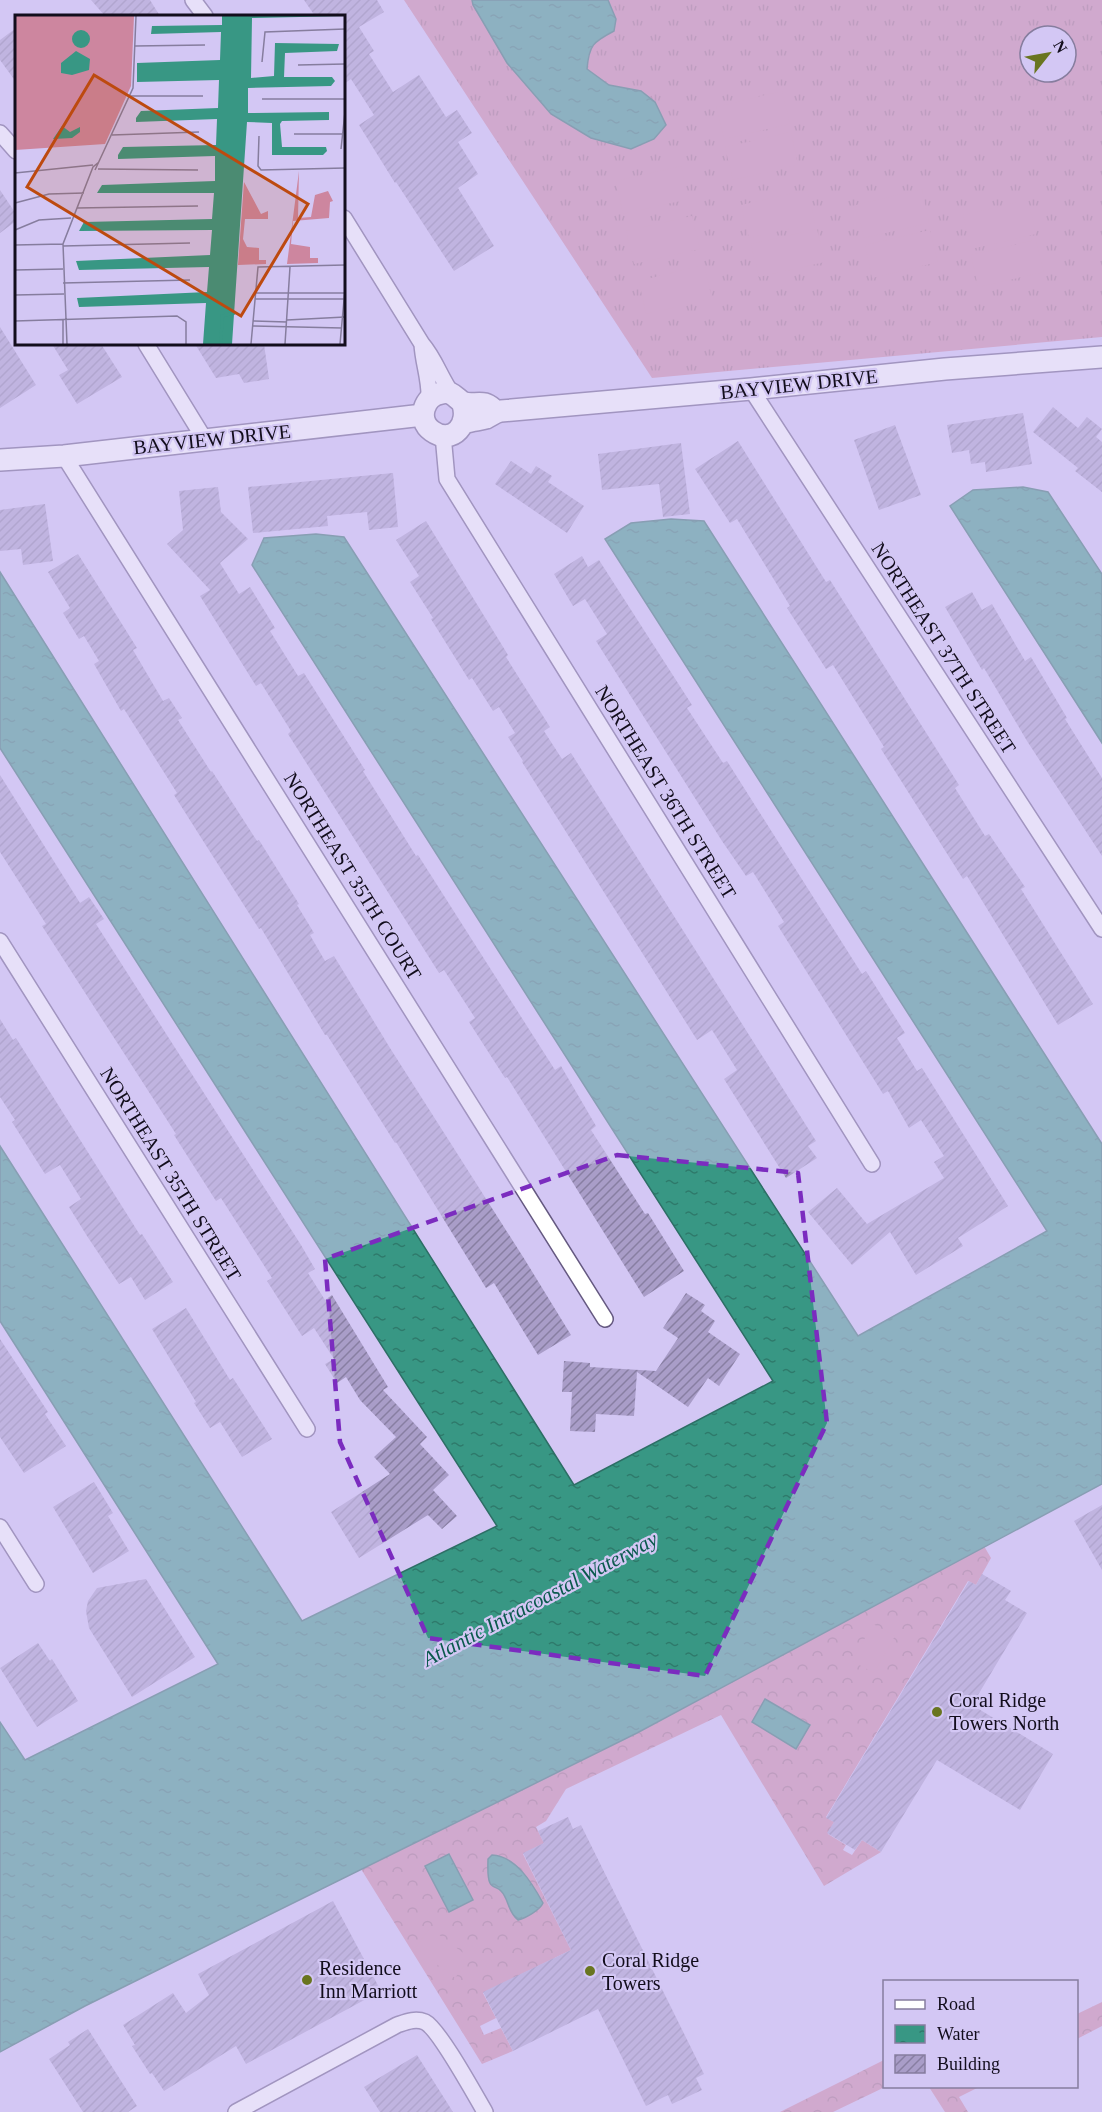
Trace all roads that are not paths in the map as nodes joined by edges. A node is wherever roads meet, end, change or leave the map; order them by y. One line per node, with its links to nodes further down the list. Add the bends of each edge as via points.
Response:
1 (193, 0): 2 (street)
2 (204, 15)
3 (0, 133): 4 (street)
4 (15, 150)
5 (345, 221): 6 (street)
6 (422, 344): 10 (street); 11 (street, via 430,384)
7 (147, 345): 15 (street)
8 (1102, 357): 9 (street, BAYVIEW DRIVE)
9 (751, 390): 12 (street, BAYVIEW DRIVE); 18 (street, NORTHEAST 37TH STREET)
10 (457, 398): 11 (street, BAYVIEW DRIVE, via 440,393); 12 (street, BAYVIEW DRIVE, via 472,405 486,404); 13 (street, via 466,416)
11 (426, 407): 14 (street, via 428,427); 15 (street, BAYVIEW DRIVE)
12 (496, 411): 13 (street, BAYVIEW DRIVE)
13 (464, 423): 14 (street, BAYVIEW DRIVE, via 456,432)
14 (443, 435): 20 (street, NORTHEAST 36TH STREET, via 447,479)
15 (205, 440): 16 (street, BAYVIEW DRIVE)
16 (64, 456): 17 (street, BAYVIEW DRIVE); 21 (street, NORTHEAST 35TH COURT)
17 (0, 460)
18 (1102, 929)
19 (0, 941): 22 (street, NORTHEAST 35TH STREET)
20 (872, 1164)
21 (606, 1319)
22 (307, 1429)
23 (0, 1527): 24 (street)
24 (36, 1584)
25 (236, 2112): 26 (street, via 411,2020 425,2023 437,2034)
26 (485, 2112)

